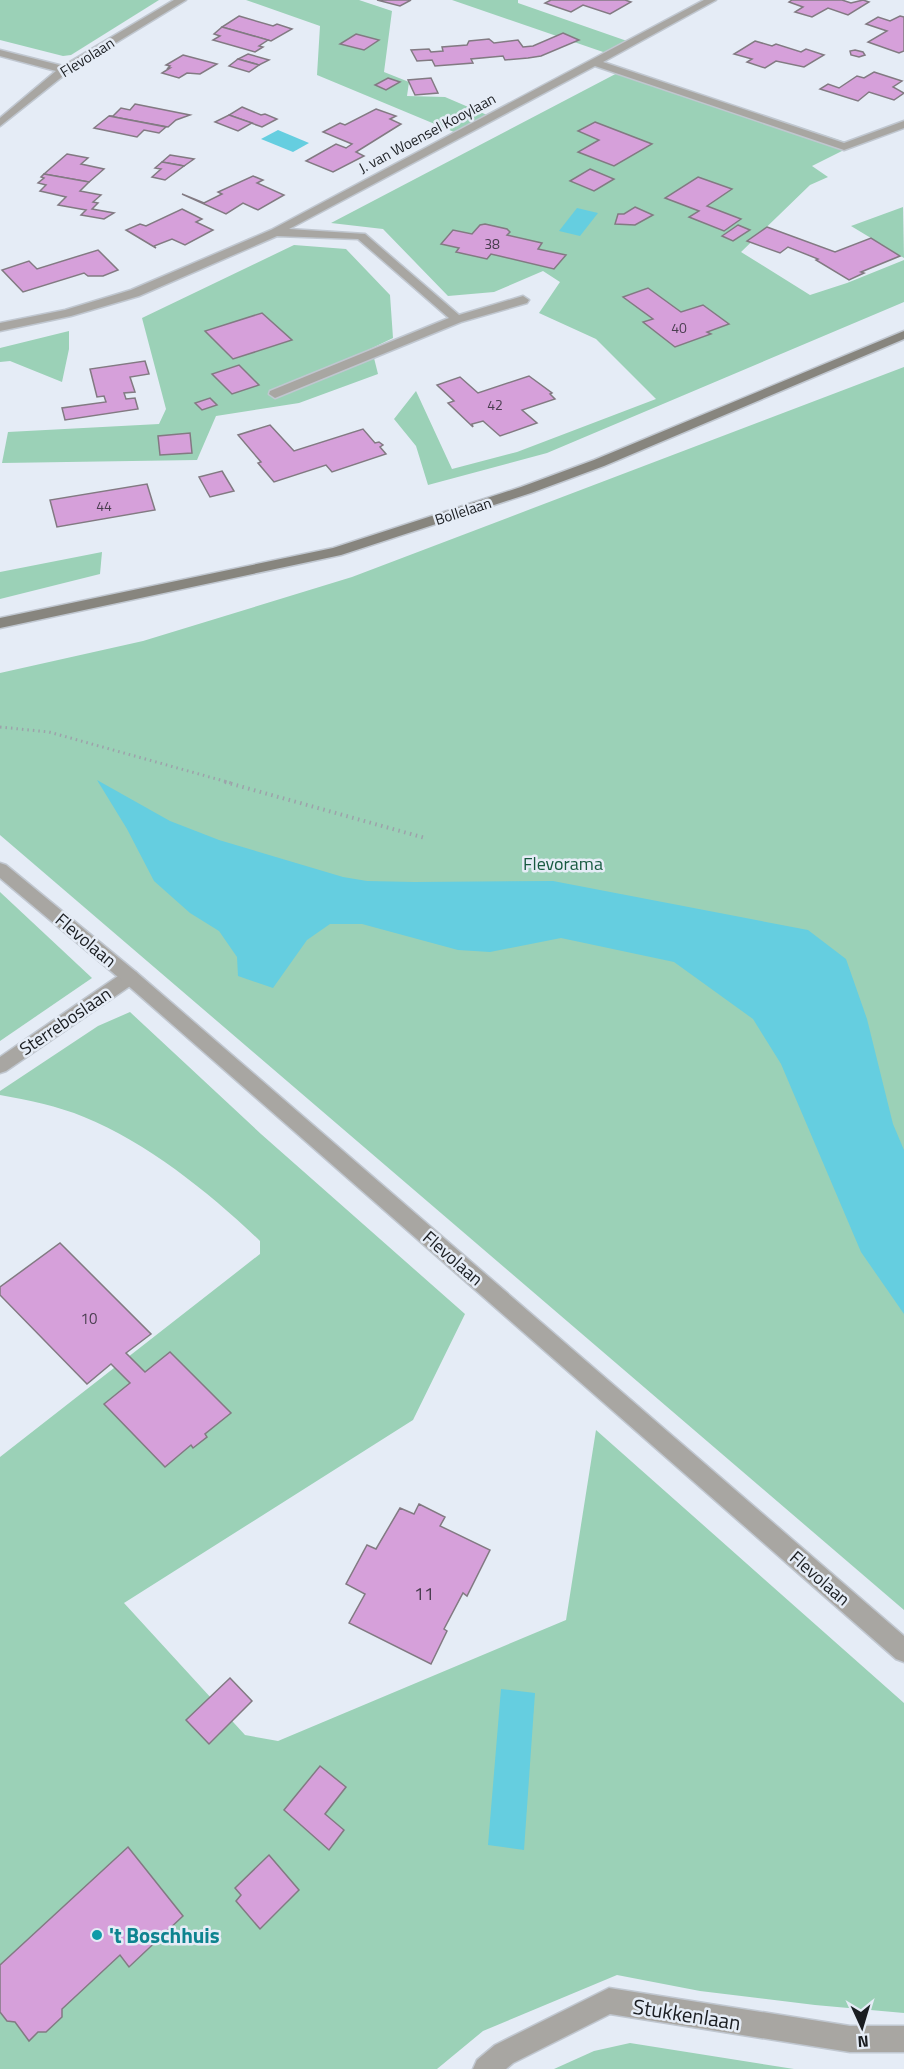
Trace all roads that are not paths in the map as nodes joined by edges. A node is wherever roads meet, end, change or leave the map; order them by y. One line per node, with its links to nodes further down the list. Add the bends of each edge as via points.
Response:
1 (181, 0): 5 (street, Flevolaan)
2 (711, 0): 4 (street, J. van Woensel Kooylaan)
3 (0, 52): 5 (street)
4 (594, 62): 7 (street, via 844,147); 8 (street, J. van Woensel Kooylaan)
5 (64, 70): 6 (street, Flevolaan)
6 (0, 123)
7 (904, 124)
8 (275, 232): 10 (street, J. van Woensel Kooylaan, via 361,236); 11 (street, J. van Woensel Kooylaan, via 135,293)
9 (523, 300): 10 (street)
10 (457, 319): 13 (street)
11 (0, 327)
12 (904, 335): 14 (main road, Bollelaan, via 598,463 336,552)
13 (274, 394)
14 (0, 623)
15 (0, 869): 16 (street, Flevolaan)
16 (130, 977): 17 (street, Sterreboslaan); 18 (street, Flevolaan)
17 (0, 1066)
18 (904, 1651)
19 (904, 2039): 20 (street, Stukkenlaan, via 850,2039 609,2001 504,2054)
20 (486, 2069)

